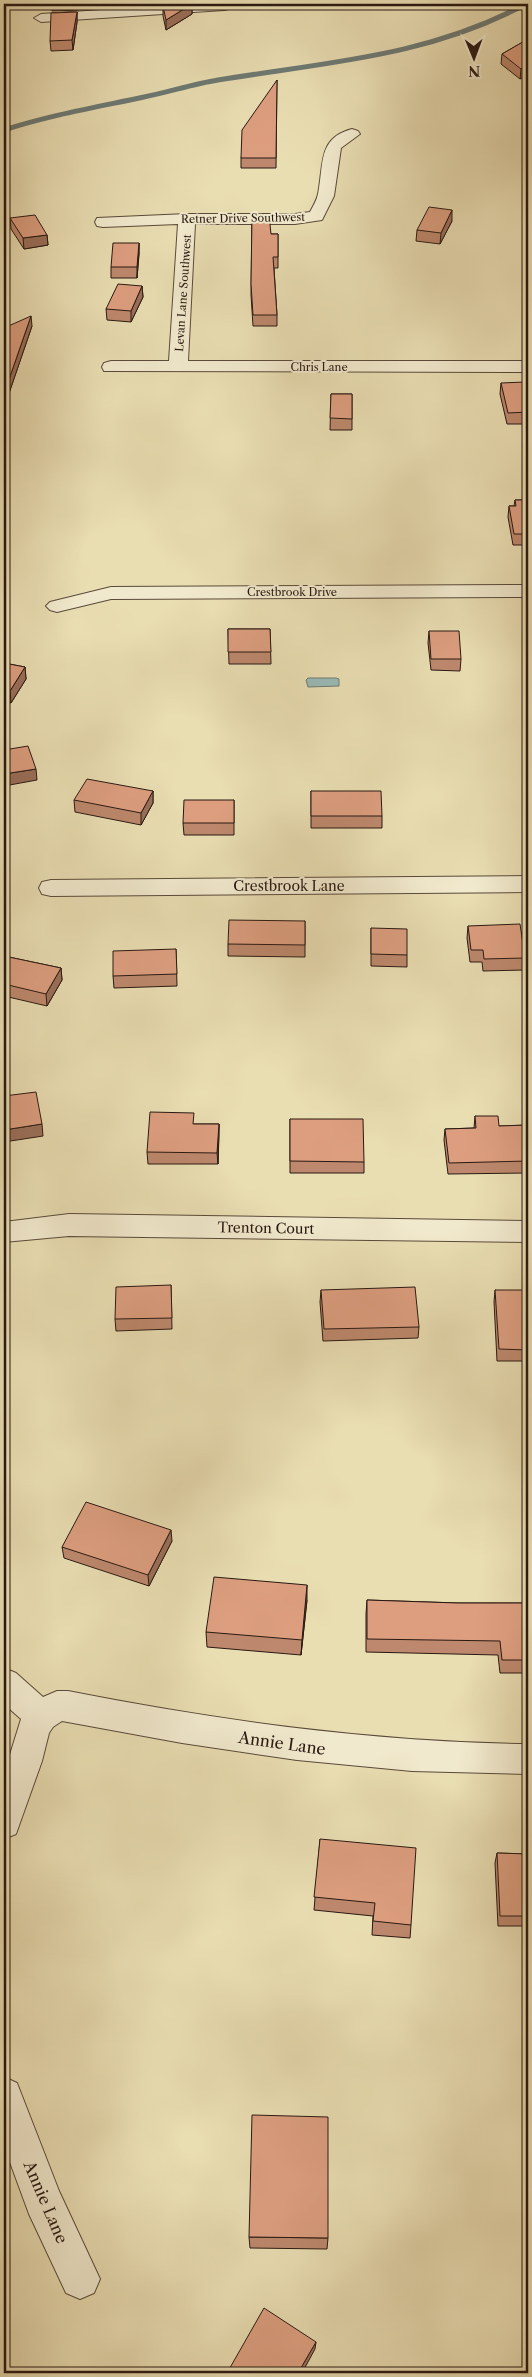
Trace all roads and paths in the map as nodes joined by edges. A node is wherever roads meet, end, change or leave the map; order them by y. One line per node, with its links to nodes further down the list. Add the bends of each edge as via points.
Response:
1 (232, 4): 2 (street)
2 (120, 8): 3 (street)
3 (41, 18)
4 (352, 134): 5 (street, Retner Drive Southwest, via 333,148 326,196 316,216 296,219)
5 (188, 219): 6 (street, Retner Drive Southwest); 8 (street, Levan Lane Southwest)
6 (103, 222)
7 (111, 367): 8 (street, Chris Lane)
8 (178, 367): 9 (street, Chris Lane)
9 (528, 367)
10 (528, 591): 11 (street, Crestbrook Drive, via 111,593)
11 (57, 606)
12 (528, 884): 13 (street, Crestbrook Lane)
13 (51, 888)
14 (4, 1232): 15 (street, Trenton Court, via 69,1225)
15 (528, 1232)
16 (4, 1682): 17 (street)
17 (41, 1716): 18 (street, Annie Lane, via 57,1706 68,1706 177,1728 315,1748 422,1757); 19 (street, via 33,1729)
18 (528, 1759)
19 (4, 1823)
20 (4, 2096): 21 (street, Annie Lane, via 43,2200)
21 (80, 2279)

